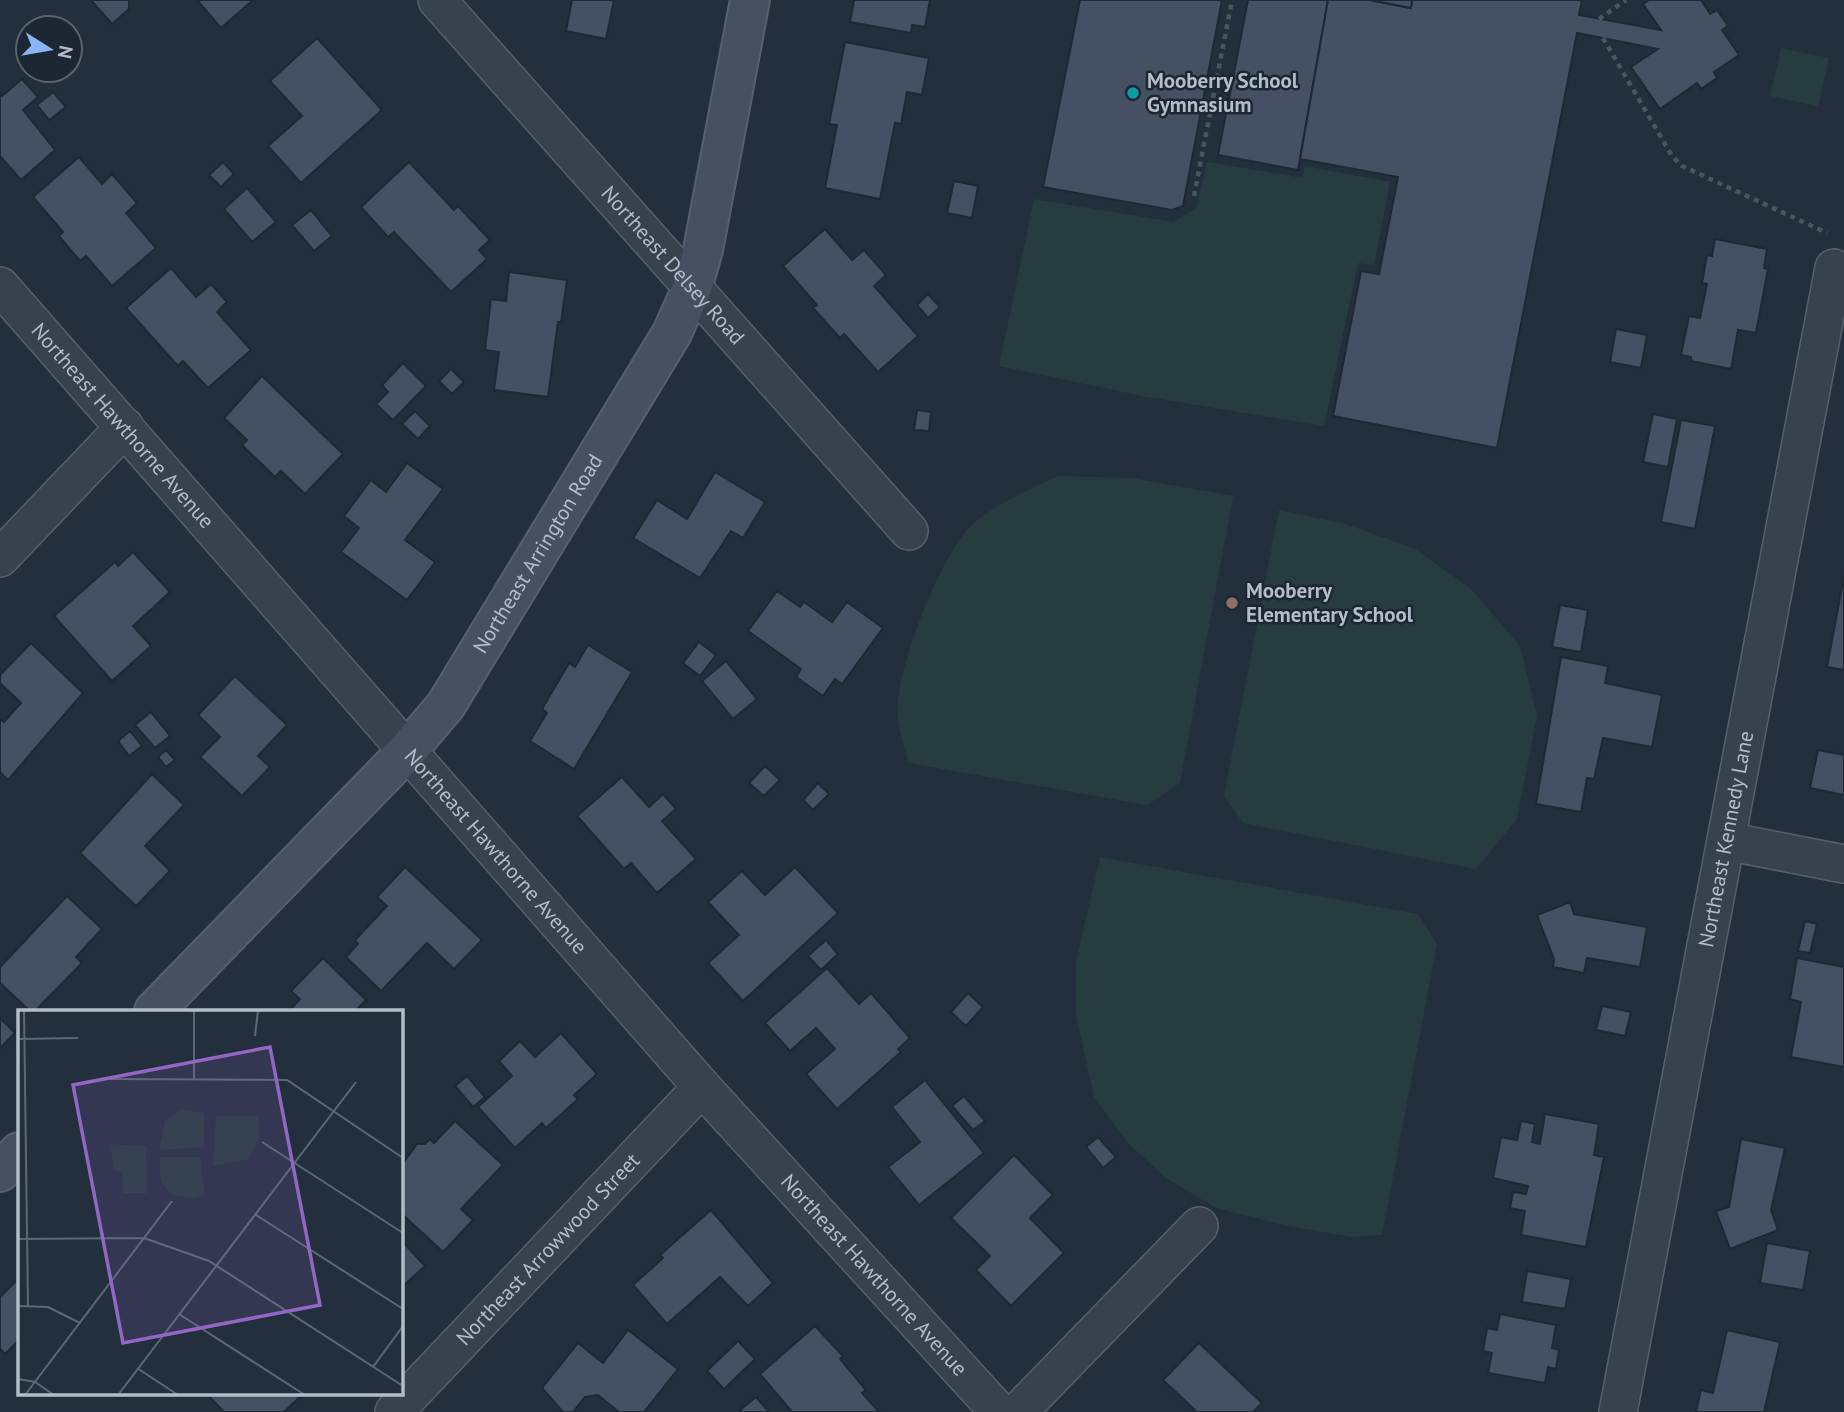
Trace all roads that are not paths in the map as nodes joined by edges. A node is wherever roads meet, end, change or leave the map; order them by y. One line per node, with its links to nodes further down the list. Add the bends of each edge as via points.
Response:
1 (437, 0): 5 (street, Northeast Delsey Road)
2 (750, 0): 5 (street, Northeast Arrington Road, via 704,250)
3 (1834, 268): 10 (street, Northeast Kennedy Lane)
4 (0, 286): 6 (street, Northeast Hawthorne Avenue)
5 (692, 288): 7 (street, Northeast Delsey Road); 9 (street, Northeast Arrington Road, via 672,333 446,705)
6 (125, 427): 8 (street); 9 (street, Northeast Hawthorne Avenue)
7 (909, 531)
8 (0, 558)
9 (407, 751): 12 (street, Northeast Arrington Road); 13 (street, Northeast Hawthorne Avenue)
10 (1726, 841): 11 (street); 20 (street, Northeast Kennedy Lane)
11 (1844, 864)
12 (155, 1010)
13 (702, 1087): 17 (street, Northeast Arrowwood Street); 18 (street, Northeast Hawthorne Avenue)
14 (18, 1153): 15 (street)
15 (0, 1172)
16 (1199, 1226): 19 (street)
17 (394, 1412)
18 (999, 1412)
19 (1018, 1412)
20 (1618, 1412)

